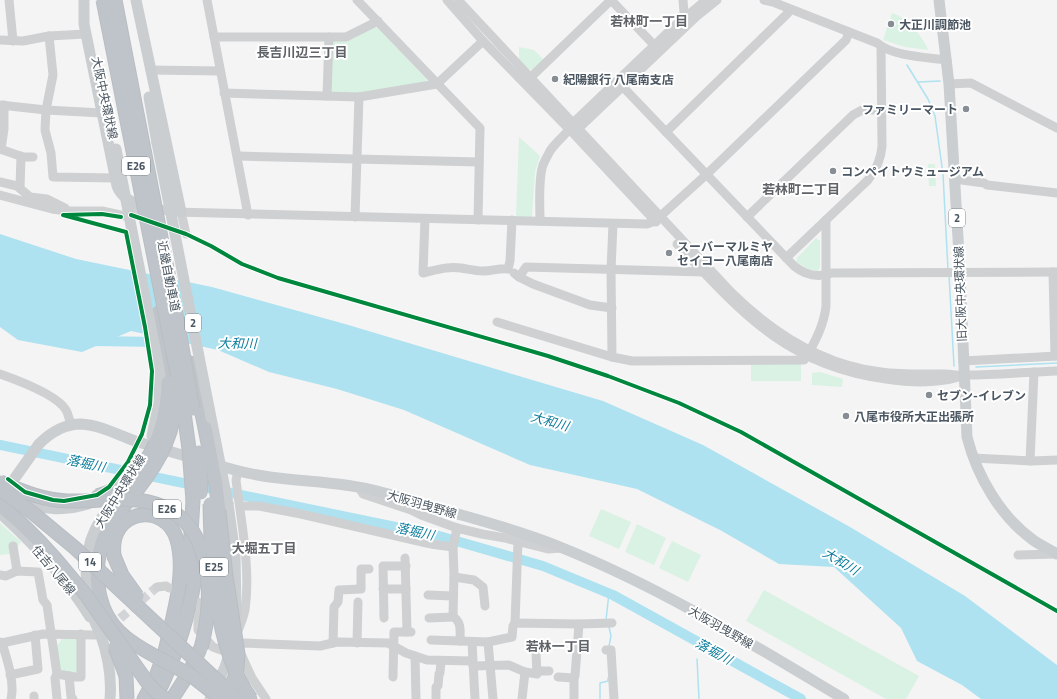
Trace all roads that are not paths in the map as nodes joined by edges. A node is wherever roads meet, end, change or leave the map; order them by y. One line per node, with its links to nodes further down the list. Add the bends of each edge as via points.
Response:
1 (10, 0): 28 (street)
2 (84, 0): 22 (main road); 104 (main road, 大阪中央環状線, bridge, via 116,149 161,384 153,433)
3 (98, 0): 35 (highway, bridge)
4 (103, 0): 35 (highway, 近畿自動車道 / E26, bridge)
5 (115, 0): 51 (highway, 近畿自動車道 / E26, bridge)
6 (121, 0): 51 (highway, bridge)
7 (131, 0): 152 (main road, 2, bridge, via 228,504 236,592)
8 (136, 0): 33 (main road)
9 (207, 0): 25 (street)
10 (357, 0): 21 (street)
11 (447, 0): 29 (street)
12 (458, 0): 36 (street)
13 (611, 0): 30 (street); 36 (street)
14 (683, 0): 20 (street)
15 (706, 0): 20 (street)
16 (716, 0): 39 (street)
17 (939, 0): 32 (main road, 旧大阪中央環状線 / 2)
18 (766, 1): 19 (street); 23 (street)
19 (788, 13): 23 (street); 49 (street)
20 (683, 18): 30 (street)
21 (378, 21): 26 (street, via 346,37); 37 (street)
22 (86, 34): 24 (street); 46 (main road)
23 (848, 34): 31 (street, via 877,43); 57 (street, via 846,40)
24 (49, 36): 28 (street); 44 (street, via 53,75)
25 (214, 37): 26 (street); 34 (street)
26 (329, 37): 41 (street)
27 (0, 40): 28 (street)
28 (13, 41)
29 (483, 41): 37 (street); 47 (street)
30 (654, 45): 47 (street)
31 (881, 47): 32 (street, via 904,54); 45 (street)
32 (946, 60): 38 (main road, 旧大阪中央環状線 / 2)
33 (150, 70): 34 (street); 67 (main road)
34 (220, 71): 40 (street)
35 (118, 77): 62 (highway, 近畿自動車道 / E26, bridge)
36 (530, 78): 47 (street)
37 (437, 84): 42 (street); 56 (street, via 480,128)
38 (949, 84): 48 (street, via 971,83); 59 (main road, 旧大阪中央環状線 / 2)
39 (623, 87): 47 (street); 49 (street)
40 (224, 93): 41 (street); 53 (street)
41 (327, 96): 42 (street)
42 (359, 97): 55 (street)
43 (2, 105): 44 (street); 50 (street, via 4,129)
44 (46, 110): 46 (street); 58 (street, via 45,130 51,153 53,177)
45 (882, 110): 69 (street, via 862,110 853,115); 75 (street, via 882,154 877,167 868,180)
46 (102, 113): 58 (main road)
47 (574, 127): 72 (street); 76 (street, via 551,150 543,165)
48 (1057, 128)
49 (666, 132): 57 (street)
50 (1, 149): 52 (street)
51 (144, 149): 90 (highway, 近畿自動車道 / E26, bridge)
52 (21, 156): 54 (street); 61 (street)
53 (238, 156): 55 (street); 68 (street)
54 (33, 157)
55 (357, 159): 56 (street); 70 (street)
56 (479, 162): 73 (street)
57 (707, 174): 69 (street); 72 (street)
58 (115, 178): 65 (main road, via 122,194 129,201)
59 (954, 179): 63 (street); 83 (main road, 旧大阪中央環状線 / 2)
60 (0, 182): 61 (street)
61 (20, 188): 66 (street, via 30,197 47,199 65,208)
62 (140, 190): 88 (highway, E26, bridge); 109 (highway, 近畿自動車道 / E26, bridge, via 185,415)
63 (1057, 193)
64 (0, 194): 66 (street)
65 (138, 204): 66 (street, via 131,215 125,216 102,211); 67 (street)
66 (66, 212)
67 (181, 212): 68 (street); 78 (street)
68 (248, 215): 70 (street)
69 (747, 217): 79 (street)
70 (355, 218): 71 (street)
71 (425, 219): 73 (street); 80 (street, via 423,273 446,267 475,271)
72 (658, 219): 77 (street, via 647,224); 82 (street); 91 (street, via 749,309)
73 (478, 220): 74 (street)
74 (512, 220): 76 (street); 80 (street)
75 (826, 220): 79 (street); 85 (street)
76 (540, 221): 77 (street)
77 (613, 224): 81 (street)
78 (186, 234)
79 (786, 258): 85 (street, via 804,273)
80 (508, 269): 86 (street)
81 (611, 270): 82 (street); 86 (street, via 526,268); 87 (street)
82 (703, 272): 91 (street, via 736,307 772,336)
83 (960, 272): 84 (street); 85 (street); 93 (main road, 旧大阪中央環状線 / 2)
84 (1055, 272): 94 (street)
85 (826, 275): 91 (street, via 825,316)
86 (519, 277): 87 (street, via 590,305)
87 (612, 308): 92 (street)
88 (159, 313): 108 (highway, E26, bridge, via 168,392 162,426 153,450 127,482 113,490 85,498); 153 (highway, E26, bridge, via 174,392 171,431 152,470 115,518 104,537 98,558 97,582 110,620 131,642)
89 (497, 322): 92 (street)
90 (178, 325): 100 (highway, E25, bridge); 109 (highway, 近畿自動車道 / E26, bridge, via 201,472)
91 (807, 353): 92 (street, via 804,360 799,361 632,361); 98 (street, via 834,368 858,375 904,382 946,381)
92 (612, 357)
93 (963, 361): 95 (street); 98 (main road, 旧大阪中央環状線 / 2)
94 (1053, 363): 96 (street); 96 (street)
95 (1007, 367): 96 (street); 96 (street); 98 (street)
96 (1032, 367): 103 (street)
97 (0, 374): 99 (street, via 19,380 58,402 66,409)
98 (964, 376): 101 (main road, 旧大阪中央環状線 / 2, via 967,437)
99 (71, 425): 105 (main road, 大阪羽曳野線, via 91,425); 107 (main road, 大阪羽曳野線, via 54,432 39,444)
100 (205, 428): 180 (highway, bridge, via 216,485 238,654 235,677); 182 (highway, E25, bridge, via 212,554 221,621 234,670)
101 (973, 458): 103 (street); 118 (main road, 旧大阪中央環状線 / 2, via 988,488 1016,525 1033,540)
102 (1057, 460): 103 (street)
103 (1030, 461)
104 (131, 475): 107 (main road, via 110,494 79,507 44,508); 140 (main road, 大阪中央環状線, via 100,521 88,549 88,593 94,620)
105 (237, 476): 106 (main road, 大阪羽曳野線); 110 (street)
106 (359, 488): 113 (street, via 363,494); 117 (main road, 大阪羽曳野線, via 520,532)
107 (1, 491): 108 (highway, E26, bridge); 153 (highway, 14)
108 (59, 501): 178 (highway, E26, bridge, via 123,500 160,505 188,525 198,541 206,561 207,616 200,648 192,667)
109 (197, 501): 153 (highway, 近畿自動車道 / E26, via 201,532 197,568 187,614)
110 (239, 503): 116 (street, via 430,545); 152 (street, via 246,566 246,596 245,611)
111 (0, 505): 123 (highway, 14, via 47,549)
112 (0, 513): 140 (main road, 住吉八尾線, via 54,569)
113 (457, 528): 114 (street); 116 (street)
114 (517, 544): 117 (street, via 548,549); 137 (street)
115 (13, 546): 121 (street)
116 (453, 547): 124 (street)
117 (563, 548): 191 (main road, 大阪羽曳野線, via 678,602)
118 (1057, 554): 119 (street)
119 (1018, 555)
120 (369, 569): 149 (street, via 361,570 361,589 338,590 338,602 334,607)
121 (17, 571): 122 (street, via 6,576); 141 (street, via 38,572)
122 (0, 575)
123 (69, 575): 174 (highway, 14, bridge, via 116,648 126,676); 177 (highway, 14, bridge, via 147,682)
124 (454, 577): 130 (street); 133 (street, via 474,580 483,587)
125 (158, 587): 126 (street)
126 (169, 588)
127 (383, 589): 128 (street); 128 (street, via 383,566 406,562); 135 (street)
128 (406, 589): 151 (street, via 410,632 394,632)
129 (428, 595): 130 (street)
130 (453, 596): 134 (street)
131 (198, 602): 152 (street, via 202,606 197,623 200,633 216,649)
132 (358, 602): 150 (street)
133 (485, 606)
134 (453, 617): 136 (street); 145 (street, via 459,622)
135 (384, 618)
136 (429, 618)
137 (515, 623): 139 (street); 148 (street, via 512,637)
138 (609, 623): 139 (street)
139 (579, 624): 169 (street)
140 (102, 633): 142 (street); 173 (main road, 大阪中央環状線, via 110,670)
141 (52, 634): 142 (street); 143 (street); 163 (street)
142 (81, 634): 166 (street, via 81,676)
143 (35, 635): 146 (street); 164 (street, via 38,670)
144 (432, 640): 145 (street)
145 (460, 641): 147 (street)
146 (1, 642): 164 (street)
147 (472, 642): 148 (street); 158 (street)
148 (488, 642): 159 (street)
149 (333, 643): 150 (street); 152 (street, via 320,646 244,643)
150 (357, 643): 151 (street, via 388,643)
151 (393, 646): 156 (street); 167 (street)
152 (232, 647): 179 (main road, 2); 183 (street, via 240,652 252,678)
153 (169, 648): 165 (highway, bridge); 165 (highway, bridge, via 176,602 179,576 180,556 176,536 159,518 148,515 136,516 124,523 113,543 114,556 122,575 147,607 204,664); 175 (highway, E26); 176 (highway, E26); 180 (highway, bridge); 180 (highway, E26, bridge, via 188,674)
154 (609, 650): 190 (street)
155 (536, 653): 160 (street)
156 (415, 656): 157 (street); 184 (street)
157 (441, 661): 158 (street); 185 (street)
158 (473, 663): 159 (street); 186 (street)
159 (490, 666): 162 (street, via 509,665); 187 (street)
160 (537, 671): 161 (street); 162 (street, via 537,674)
161 (549, 671)
162 (525, 672): 188 (street)
163 (57, 674): 166 (street); 171 (street)
164 (10, 675): 170 (street, via 13,691)
165 (213, 675): 181 (highway, bridge)
166 (69, 676): 172 (street)
167 (393, 677)
168 (558, 678): 169 (street)
169 (574, 678): 189 (street)
170 (11, 699)
171 (56, 699)
172 (73, 699)
173 (110, 699)
174 (127, 699)
175 (144, 699)
176 (155, 699)
177 (165, 699)
178 (172, 699)
179 (210, 699)
180 (222, 699)
181 (238, 699)
182 (251, 699)
183 (266, 699)
184 (416, 699)
185 (436, 699)
186 (475, 699)
187 (493, 699)
188 (522, 699)
189 (574, 699)
190 (614, 699)
191 (844, 699)

